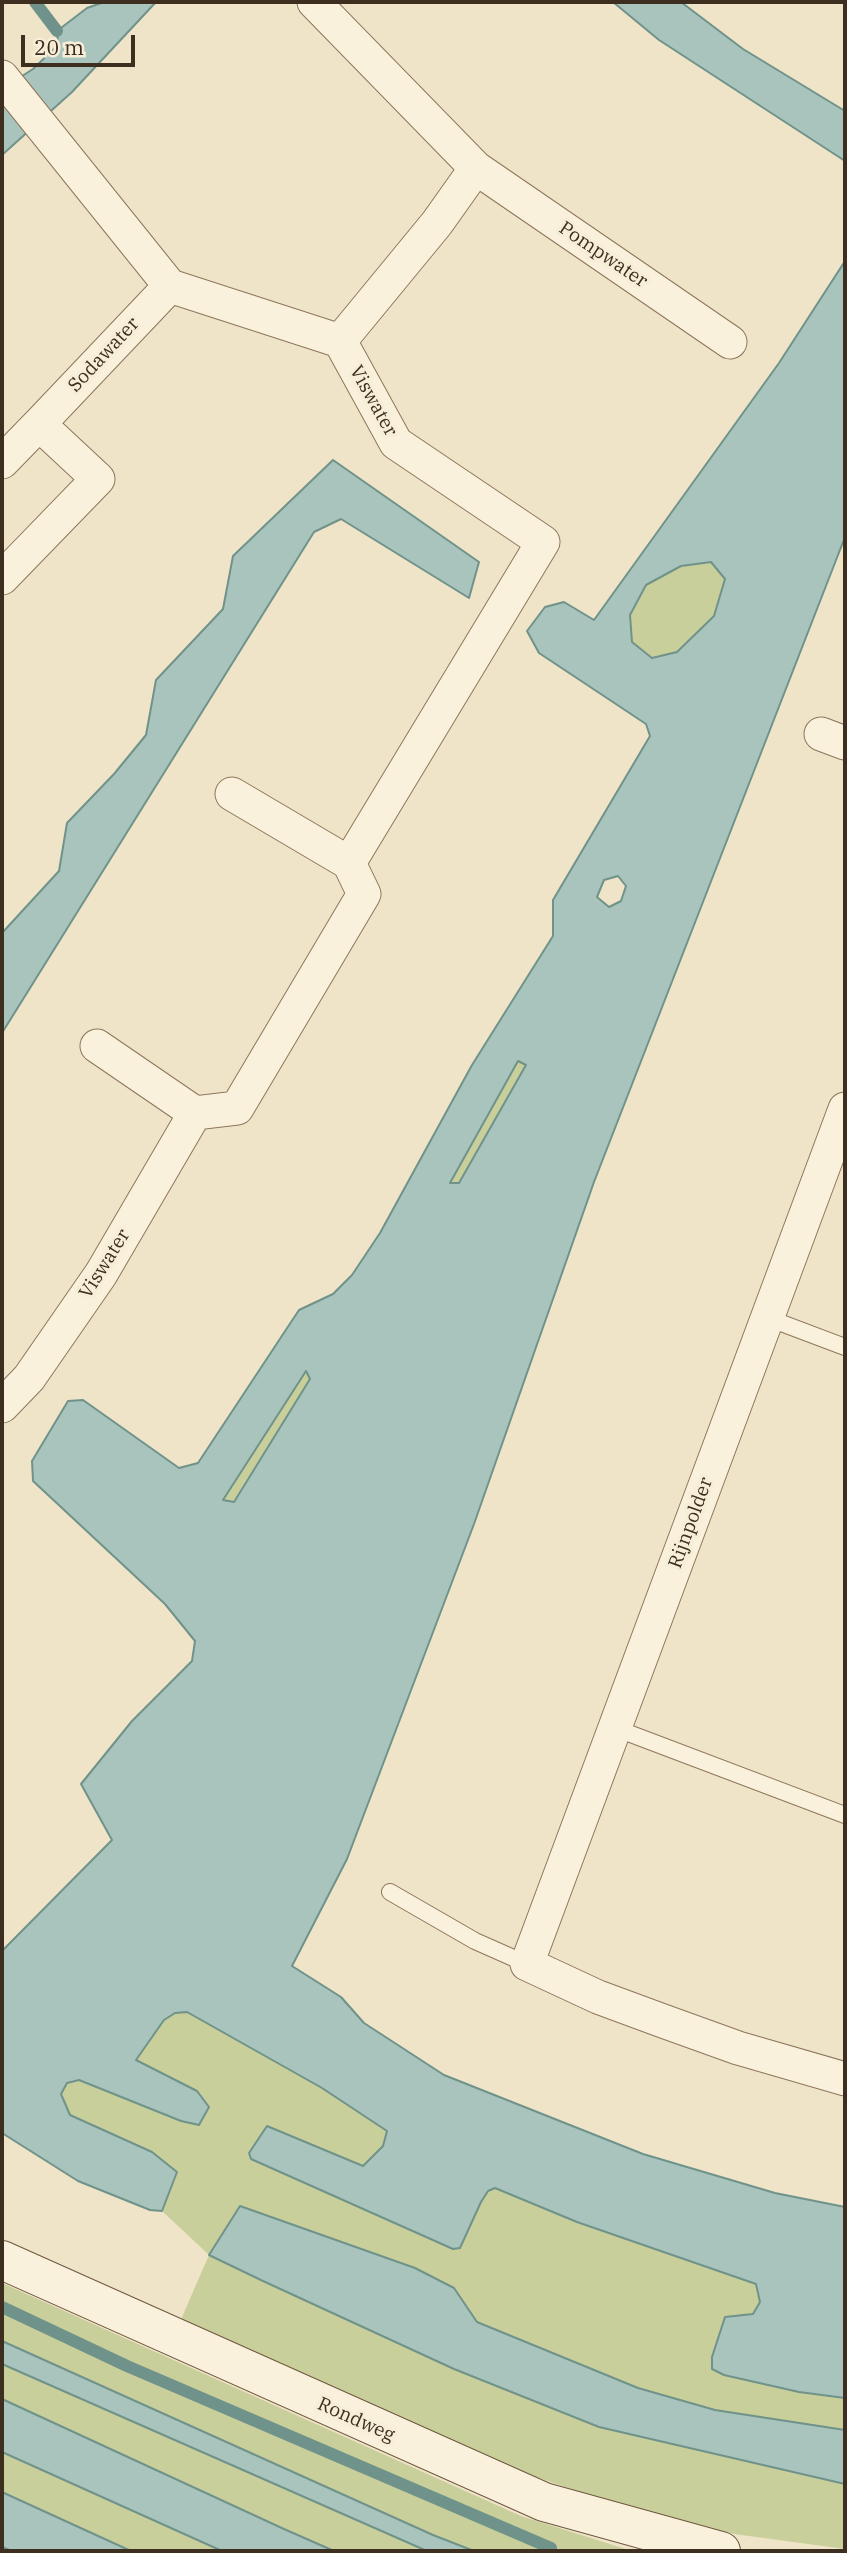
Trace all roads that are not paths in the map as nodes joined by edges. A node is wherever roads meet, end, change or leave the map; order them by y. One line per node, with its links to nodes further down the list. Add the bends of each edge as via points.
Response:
1 (314, 2): 3 (street, Pompwater)
2 (2, 77): 4 (street)
3 (475, 168): 5 (street, via 437,223); 6 (street, Pompwater)
4 (170, 286): 5 (street); 7 (street, Sodawater)
5 (341, 341): 11 (street, Viswater, via 396,443 543,542)
6 (730, 342)
7 (39, 424): 8 (street, Sodawater); 9 (street, via 98,480)
8 (2, 462)
9 (2, 578)
10 (232, 794): 11 (street)
11 (349, 863): 14 (street, via 364,894 237,1108)
12 (97, 1046): 14 (street)
13 (845, 1109): 15 (street, Rijnpolder)
14 (195, 1113): 17 (street, Viswater, via 101,1274 29,1378)
15 (768, 1318): 16 (lane); 18 (street, Rijnpolder)
16 (845, 1347)
17 (2, 1406)
18 (615, 1728): 19 (lane); 21 (street, Rijnpolder)
19 (845, 1815)
20 (390, 1892): 21 (lane, via 475,1941)
21 (527, 1964): 22 (street, via 663,2021)
22 (845, 2079)
23 (2, 2260): 24 (main road, Rondweg, via 544,2502)
24 (721, 2551)

